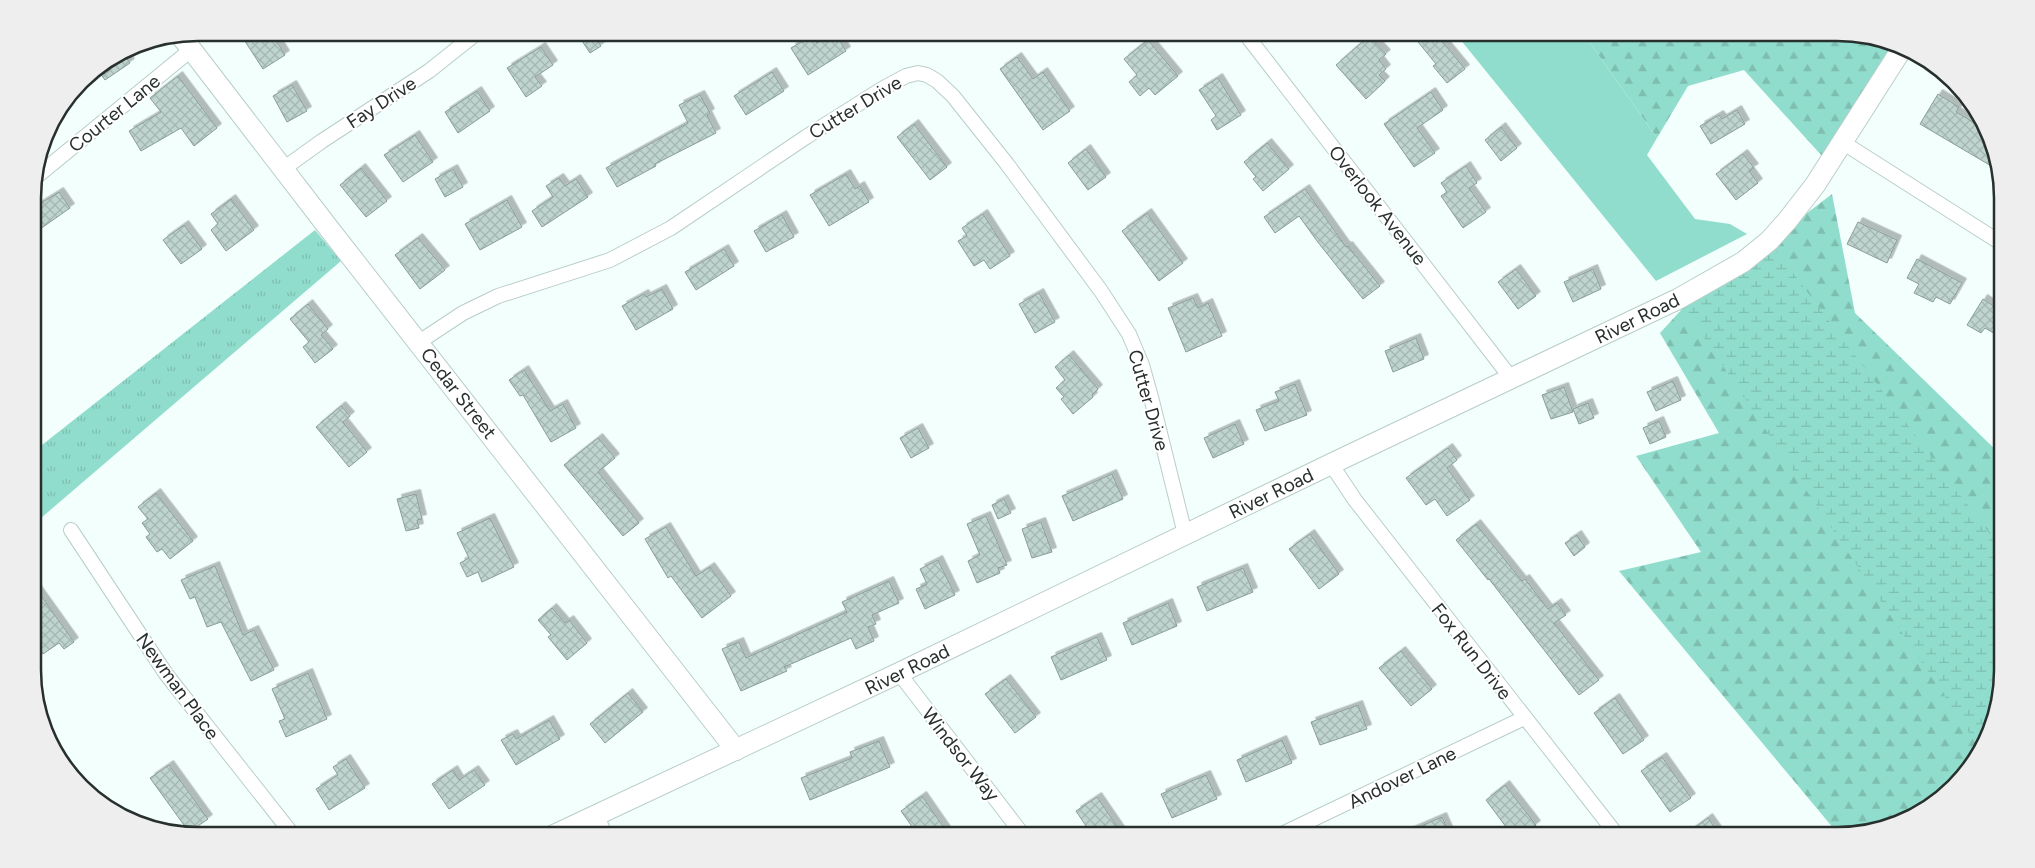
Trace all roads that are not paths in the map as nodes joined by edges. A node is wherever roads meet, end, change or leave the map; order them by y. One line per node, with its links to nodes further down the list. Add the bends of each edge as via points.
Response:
1 (467, 41): 7 (street, Fay Drive, via 429,71)
2 (1251, 41): 10 (street, Overlook Avenue)
3 (187, 42): 6 (street, Courter Lane); 7 (street, Cedar Street)
4 (1898, 53): 5 (street, River Road)
5 (1842, 142): 8 (street); 10 (street, River Road, via 1788,221 1744,262 1678,299)
6 (45, 169)
7 (283, 169): 9 (street, Cedar Street)
8 (1994, 239)
9 (419, 342): 13 (street, Cutter Drive, via 463,313 498,296 610,260 671,228 882,88 906,76 928,75 953,96 1007,164 1129,334 1147,381); 16 (street, Cedar Street)
10 (1511, 378): 11 (street, River Road)
11 (1331, 464): 13 (street, River Road); 15 (street, Fox Run Drive, via 1355,500)
12 (70, 530): 20 (street, Newman Place, via 166,674)
13 (1185, 534): 14 (street, River Road)
14 (899, 673): 16 (street, River Road); 23 (street, Windsor Way)
15 (1524, 718): 18 (street, Andover Lane); 19 (street, Fox Run Drive)
16 (736, 750): 17 (street, River Road)
17 (597, 815): 21 (street, River Road); 22 (street)
18 (1298, 826)
19 (1610, 826)
20 (286, 827)
21 (572, 827)
22 (602, 827)
23 (1017, 827)

